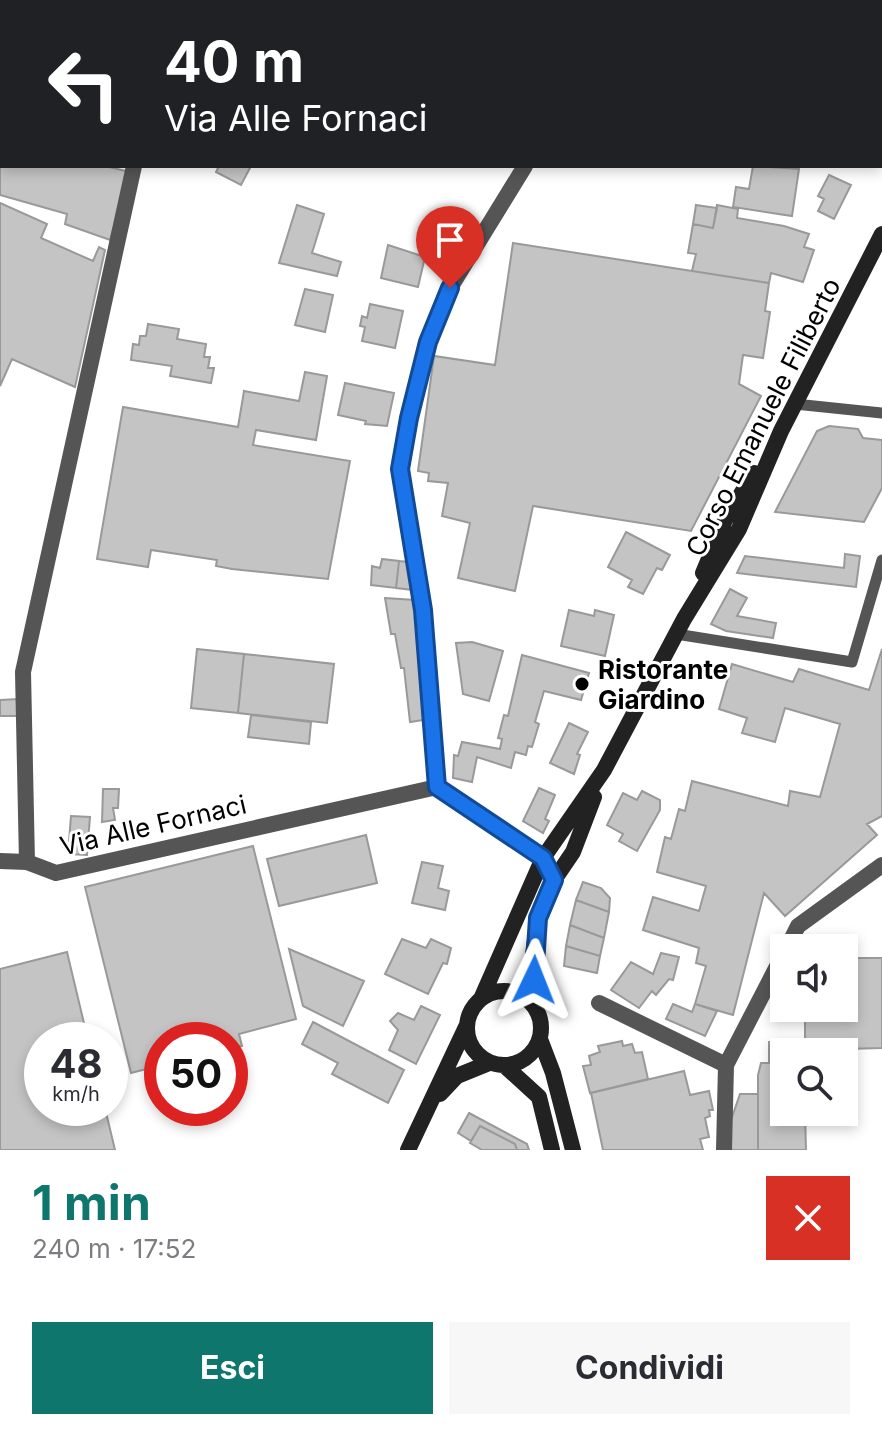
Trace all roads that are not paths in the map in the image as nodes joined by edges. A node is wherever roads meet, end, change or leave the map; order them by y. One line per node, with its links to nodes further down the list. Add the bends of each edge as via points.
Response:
1 (134, 168): 12 (street, Via Alle Fornaci, via 23,672)
2 (524, 168): 9 (street, via 450,288 428,342 400,469 423,610)
3 (882, 234): 4 (main road, Corso Emanuele Filiberto)
4 (795, 404): 5 (lane); 7 (main road, Corso Emanuele Filiberto, via 725,520)
5 (882, 413)
6 (882, 560): 7 (lane, via 852,662)
7 (680, 626): 8 (main road)
8 (604, 770): 10 (main road); 14 (main road, via 573,852)
9 (437, 787): 10 (street); 12 (street, Via Alle Fornaci, via 56,873)
10 (543, 858): 14 (street); 17 (main road)
11 (0, 861): 12 (street)
12 (27, 862)
13 (882, 865): 15 (street)
14 (554, 880): 19 (main road, via 538,918 533,954)
15 (794, 934)
16 (770, 979): 23 (street)
17 (481, 999): 19 (main road, via 510,992); 20 (main road)
18 (599, 1003): 23 (street)
19 (536, 1009): 21 (main road)
20 (466, 1025): 22 (main road, via 472,1048); 24 (main road)
21 (540, 1039): 22 (main road, via 527,1058); 27 (main road)
22 (497, 1064): 24 (main road, via 457,1076); 26 (main road, via 539,1097)
23 (726, 1065): 28 (street)
24 (434, 1101): 25 (main road)
25 (408, 1150)
26 (552, 1150)
27 (573, 1150)
28 (724, 1150)

